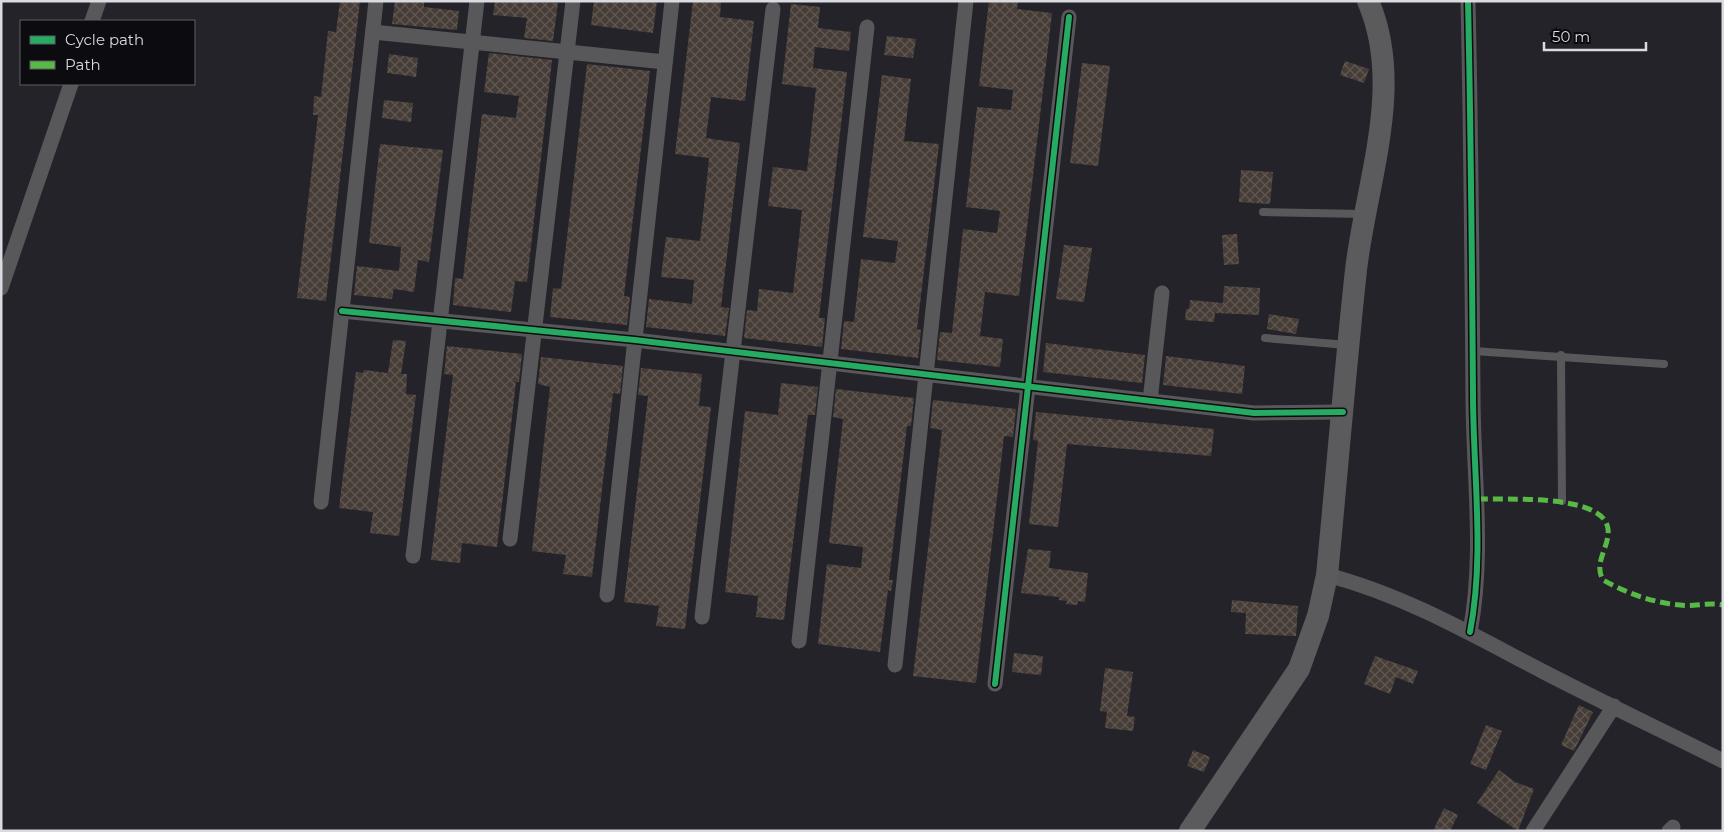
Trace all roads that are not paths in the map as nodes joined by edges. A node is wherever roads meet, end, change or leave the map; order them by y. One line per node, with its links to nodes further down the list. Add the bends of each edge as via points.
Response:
1 (99, 1): 11 (street)
2 (376, 1): 13 (street)
3 (477, 1): 14 (street)
4 (572, 1): 15 (street)
5 (672, 1): 16 (street)
6 (966, 1): 33 (street)
7 (1368, 1): 19 (main road, via 1380,39 1385,73 1383,110)
8 (1468, 1): 28 (street)
9 (773, 8): 29 (street)
10 (1069, 17): 34 (street)
11 (92, 20)
12 (867, 27): 31 (street)
13 (373, 32): 14 (street); 22 (street)
14 (473, 42): 15 (street); 23 (street)
15 (567, 52): 16 (street); 24 (street)
16 (665, 62): 26 (street)
17 (72, 85): 20 (street)
18 (1263, 212): 19 (lane)
19 (1364, 214): 27 (main road)
20 (1, 288)
21 (1162, 293): 35 (street)
22 (342, 310): 23 (street); 38 (street)
23 (441, 321): 24 (street); 40 (street)
24 (534, 330): 26 (street); 39 (street)
25 (1265, 338): 27 (lane)
26 (635, 340): 29 (street); 42 (street)
27 (1349, 345): 36 (main road)
28 (1474, 351): 30 (lane); 44 (street, via 1478,499 1476,601)
29 (733, 352): 31 (street); 43 (street)
30 (1562, 355): 32 (lane); 37 (lane)
31 (829, 363): 33 (street); 45 (street)
32 (1664, 364)
33 (926, 375): 34 (street); 46 (street)
34 (1028, 387): 35 (street); 47 (street)
35 (1150, 401): 36 (street, via 1254,414)
36 (1342, 412): 41 (main road)
37 (1562, 501)
38 (320, 502)
39 (510, 539)
40 (413, 556)
41 (1328, 575): 44 (street, via 1359,583); 50 (main road, via 1318,616 1299,669)
42 (607, 595)
43 (702, 617)
44 (1470, 632): 48 (street)
45 (799, 641)
46 (895, 665)
47 (995, 684)
48 (1614, 706): 49 (street); 51 (street)
49 (1723, 761)
50 (1190, 831)
51 (1533, 831)

